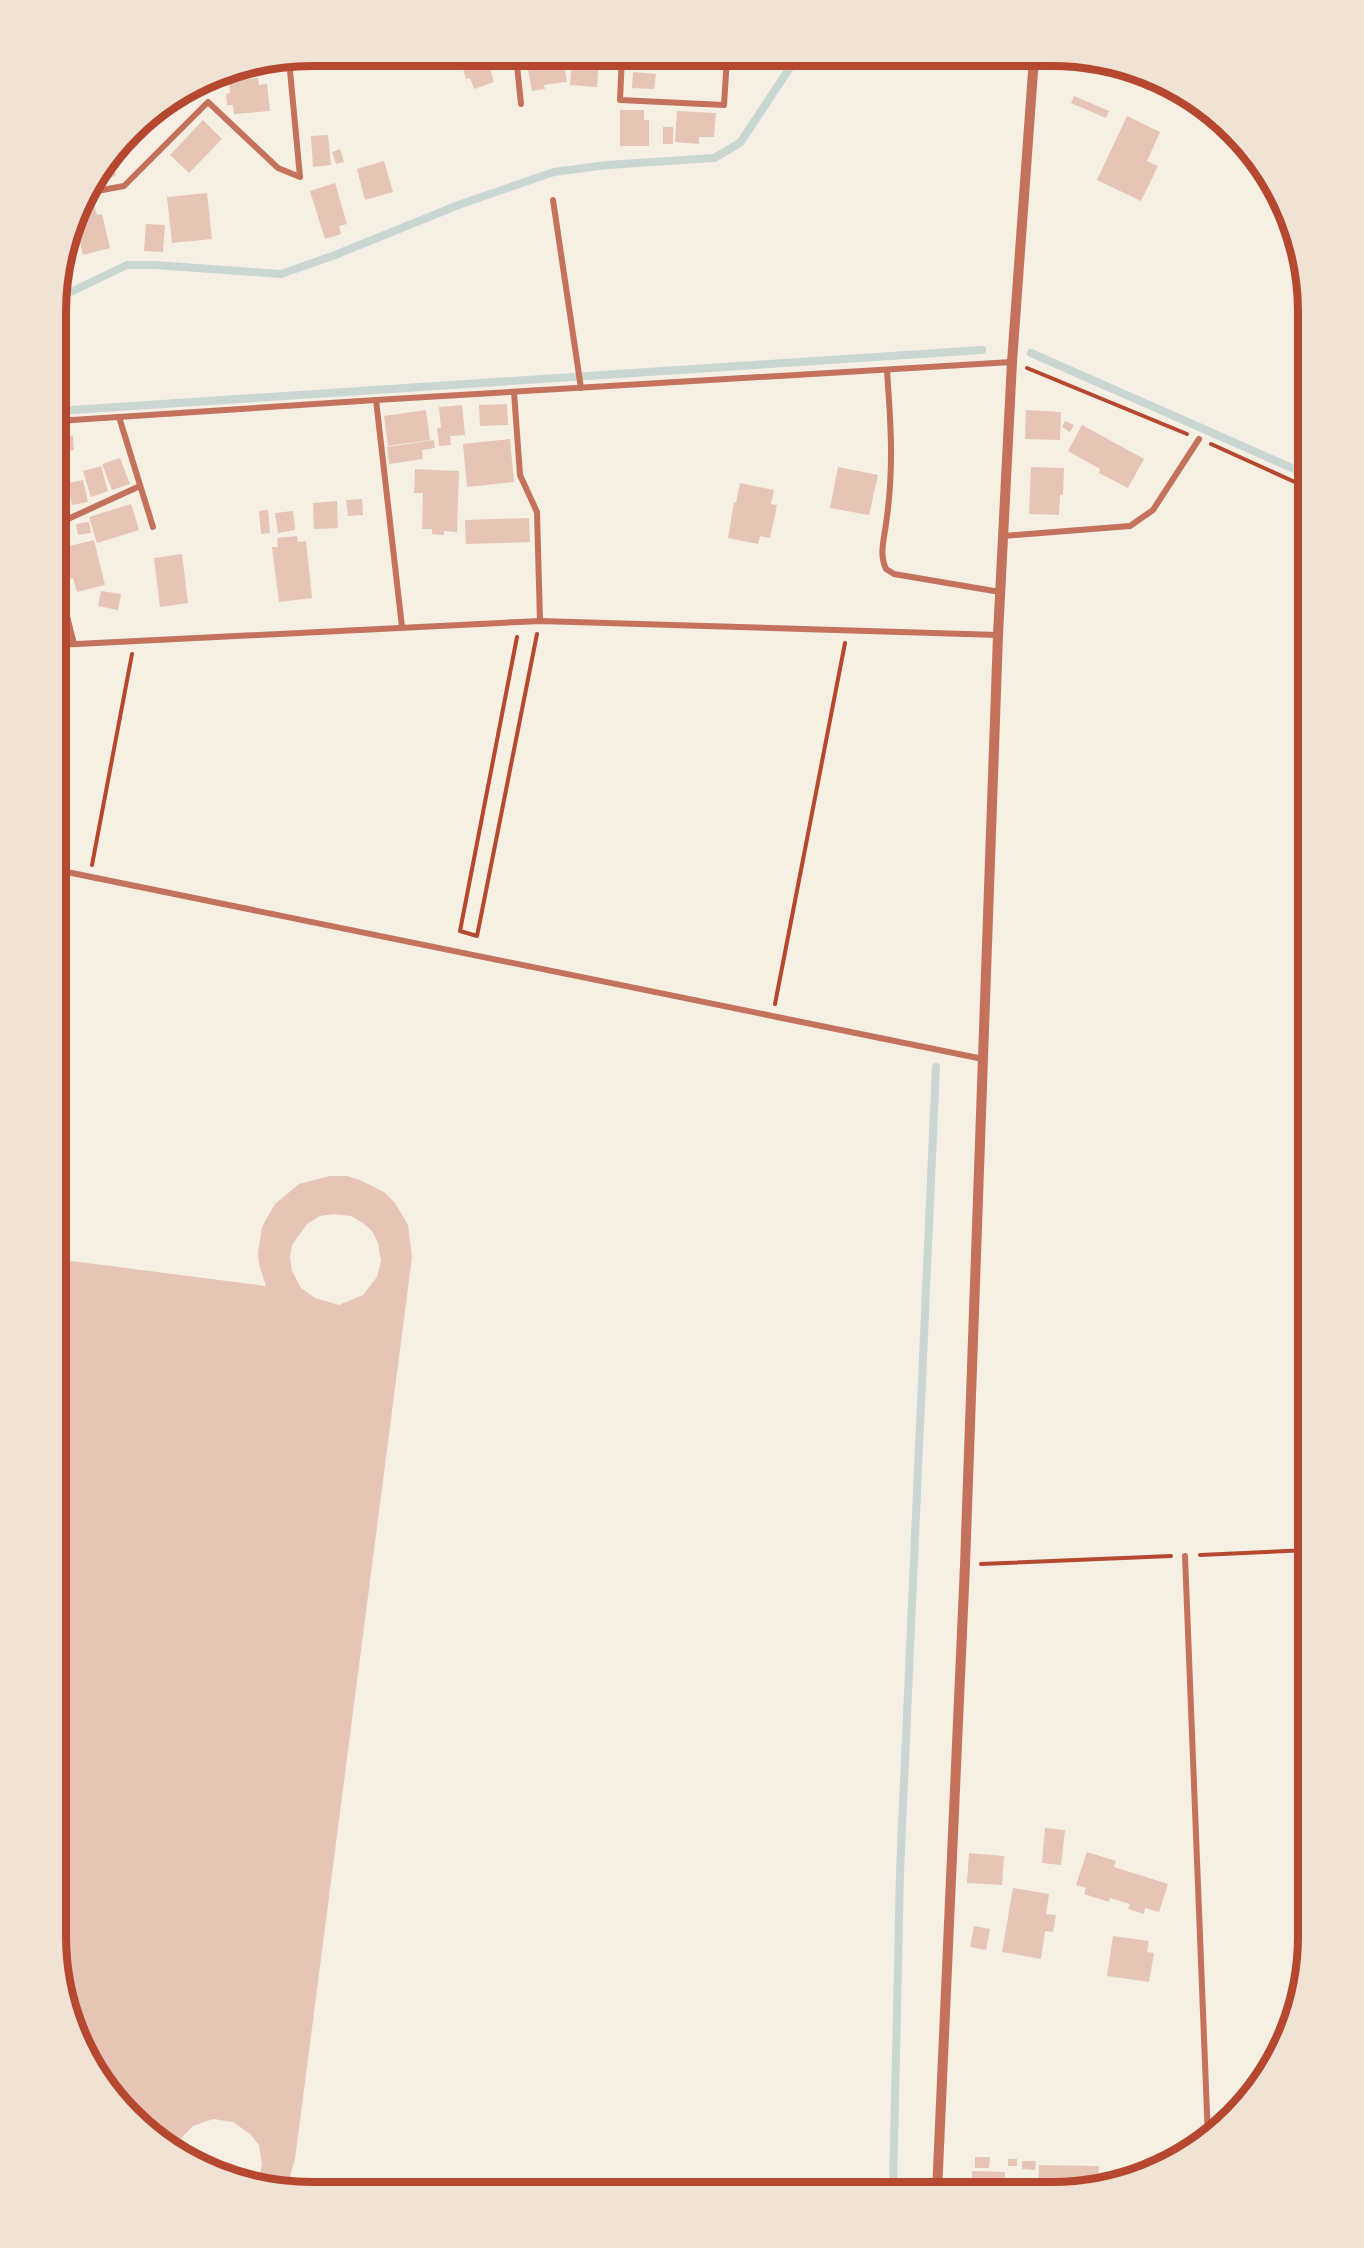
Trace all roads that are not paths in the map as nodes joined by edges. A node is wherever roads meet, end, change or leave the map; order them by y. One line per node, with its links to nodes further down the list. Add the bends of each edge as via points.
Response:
1 (517, 66): 6 (street)
2 (622, 66): 3 (street, via 620,100 724,105)
3 (726, 66)
4 (1034, 66): 9 (street)
5 (290, 67): 7 (street, via 300,177 278,168 208,102 124,186)
6 (521, 104)
7 (98, 191)
8 (553, 200): 11 (street)
9 (1012, 362): 10 (street); 20 (street)
10 (887, 371): 11 (street); 21 (street, via 893,443 882,556 886,569)
11 (581, 388): 12 (street)
12 (514, 392): 13 (street); 23 (street, via 520,475 537,512)
13 (376, 400): 14 (street); 24 (street)
14 (119, 417): 15 (street); 17 (street)
15 (66, 420)
16 (1200, 439): 20 (street, via 1153,510 1130,526)
17 (140, 486): 18 (street); 19 (street)
18 (66, 520)
19 (153, 527)
20 (1003, 536): 21 (street)
21 (1000, 592): 25 (street)
22 (66, 612): 27 (street)
23 (540, 621): 24 (street); 25 (street)
24 (402, 627): 27 (street)
25 (998, 635): 29 (street)
26 (66, 644): 27 (street)
27 (74, 644)
28 (66, 872): 29 (street)
29 (983, 1059): 32 (street)
30 (1185, 1556): 31 (street)
31 (1208, 2126)
32 (937, 2182)

